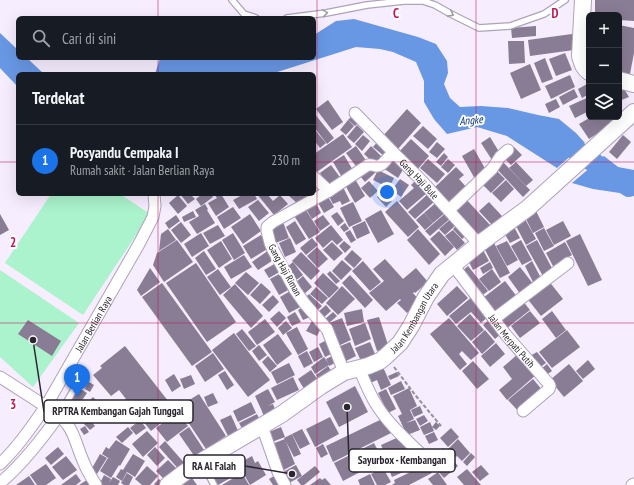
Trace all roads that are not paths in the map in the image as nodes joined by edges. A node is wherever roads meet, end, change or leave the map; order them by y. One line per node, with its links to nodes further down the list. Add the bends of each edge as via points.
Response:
1 (232, 0): 4 (lane, via 244,14)
2 (565, 0): 5 (lane, one-way to 2, via 366,5 423,0 479,28 510,26 544,14)
3 (583, 0): 6 (street, via 580,56)
4 (250, 16)
5 (303, 16)
6 (586, 70)
7 (622, 81): 8 (street)
8 (634, 84)
9 (634, 112): 17 (street, Jalan Kembangan Utara, via 528,208)
10 (355, 113): 12 (street)
11 (508, 150): 16 (street)
12 (396, 155): 14 (street, Gang Haji Bule, via 390,156 378,166 368,165); 16 (street, Gang Haji Bule)
13 (316, 179): 14 (street)
14 (329, 191): 21 (street, Gang Haji Riman, via 277,218 266,231 273,250 295,290 327,329)
15 (154, 196): 24 (street, Jalan Berlian Raya, via 153,217)
16 (449, 210): 17 (street, Gang Haji Bule)
17 (479, 244): 19 (street, Jalan Kembangan Utara)
18 (568, 263): 20 (street)
19 (453, 265): 20 (street, Jalan Merpati Putih); 21 (street, Jalan Kembangan Utara, via 433,285 400,343 380,361)
20 (494, 319): 25 (street, Jalan Merpati Putih, via 550,386)
21 (352, 370): 27 (street, Jalan Kembangan Utara, via 320,386); 28 (street, via 387,419)
22 (0, 377): 24 (street)
23 (79, 381): 26 (lane)
24 (46, 406): 26 (street); 30 (street, Jalan Berlian Raya)
25 (523, 411)
26 (59, 415): 31 (street, via 14,471); 32 (street, via 67,423)
27 (262, 426): 29 (street, Jalan Kembangan Utara); 35 (street)
28 (424, 457)
29 (202, 461): 33 (street, Jalan Kembangan Utara); 34 (lane)
30 (0, 464)
31 (0, 483)
32 (96, 485)
33 (168, 485)
34 (214, 485)
35 (285, 485)

